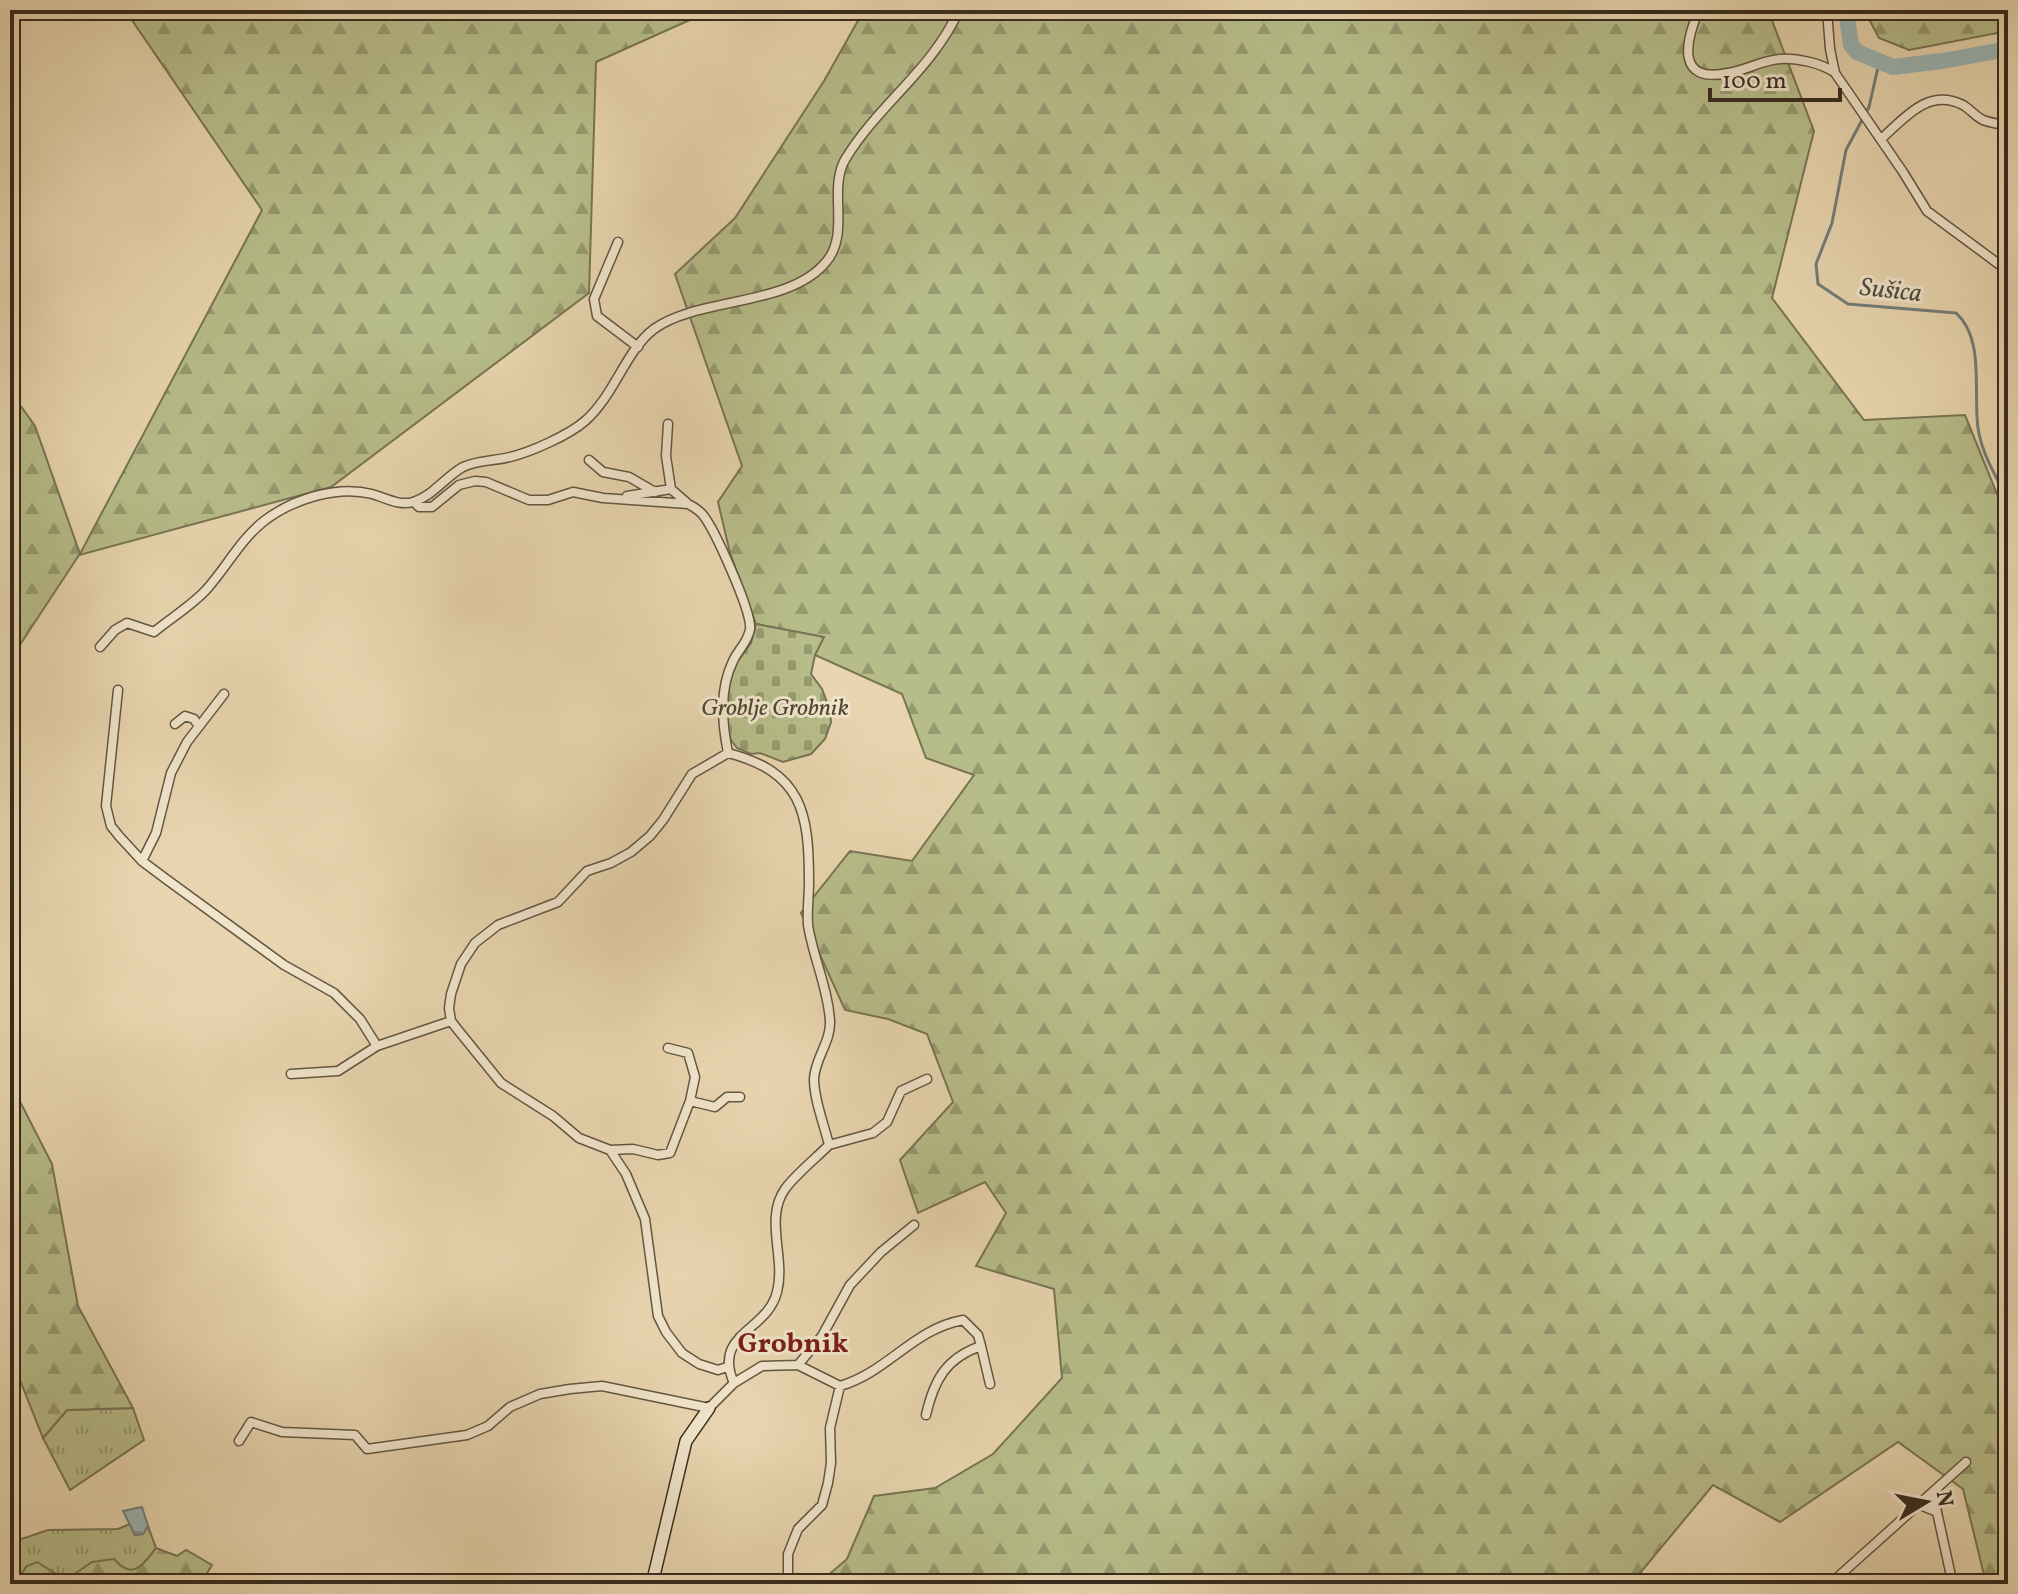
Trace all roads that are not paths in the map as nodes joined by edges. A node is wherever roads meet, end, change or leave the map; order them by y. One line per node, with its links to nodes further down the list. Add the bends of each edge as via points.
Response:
1 (959, 10): 9 (street, via 939,48 845,159 838,177 836,240 829,260 782,290 677,318 654,329)
2 (1699, 10): 4 (street, via 1687,53 1696,72 1712,76 1785,58 1823,65)
3 (1827, 10): 4 (street)
4 (1835, 73): 6 (street)
5 (2008, 126): 6 (street, via 1944,101 1912,109)
6 (1881, 139): 8 (street, via 1927,211)
7 (618, 242): 9 (street, via 594,309)
8 (2008, 271)
9 (638, 347): 15 (street, via 585,421 509,458 466,465)
10 (668, 424): 12 (street)
11 (589, 460): 13 (street, via 603,472 629,477)
12 (671, 489): 13 (street); 16 (street)
13 (655, 492): 14 (street)
14 (622, 499): 15 (street, via 573,492 529,500 475,481 459,485 432,507); 16 (street)
15 (414, 502): 17 (street, via 344,491 297,503 264,521 207,589 154,632 127,623)
16 (688, 504): 22 (street, via 712,529 750,622 725,684)
17 (100, 647)
18 (118, 690): 23 (street, via 106,806 111,826)
19 (224, 694): 21 (street)
20 (175, 724): 21 (street, via 185,716)
21 (198, 725): 23 (street, via 171,773 156,833)
22 (728, 753): 24 (street, via 692,774 663,820 631,852 587,871 558,902 498,925 475,943 451,994); 31 (street, via 771,768 800,802 807,839 808,923 830,1025 814,1079)
23 (142, 861): 25 (street, via 284,965 334,993)
24 (451, 1021): 25 (street); 32 (street, via 501,1083 579,1138)
25 (377, 1046): 27 (street, via 338,1071)
26 (668, 1048): 30 (street, via 688,1053 695,1077)
27 (291, 1074)
28 (927, 1079): 31 (street, via 901,1091 887,1122 873,1133)
29 (740, 1097): 30 (street, via 727,1097 715,1107)
30 (690, 1101): 32 (street, via 670,1153)
31 (829, 1145): 36 (street, via 785,1189 775,1215 781,1263 777,1292 770,1310 734,1343)
32 (610, 1150): 36 (street, via 645,1219 658,1316 666,1332 699,1364)
33 (914, 1225): 35 (street, via 850,1285 822,1336)
34 (981, 1346): 38 (street); 39 (street, via 967,1322 954,1322 931,1329 866,1376); 41 (street, via 952,1361)
35 (798, 1365): 37 (street, via 762,1366); 39 (street)
36 (727, 1367): 37 (street)
37 (734, 1383): 40 (street)
38 (990, 1384)
39 (840, 1386): 48 (street, via 830,1428 828,1483 822,1505 798,1529 788,1554)
40 (709, 1408): 42 (street, via 602,1386 540,1394 467,1435 367,1449 355,1435 282,1432 251,1422); 47 (main road, via 686,1441)
41 (926, 1415)
42 (239, 1441)
43 (1966, 1462): 44 (street)
44 (1933, 1492): 45 (street); 46 (street)
45 (1920, 1505): 46 (street); 49 (street)
46 (1937, 1512): 50 (street)
47 (652, 1584)
48 (788, 1584)
49 (1830, 1584)
50 (1949, 1584)

